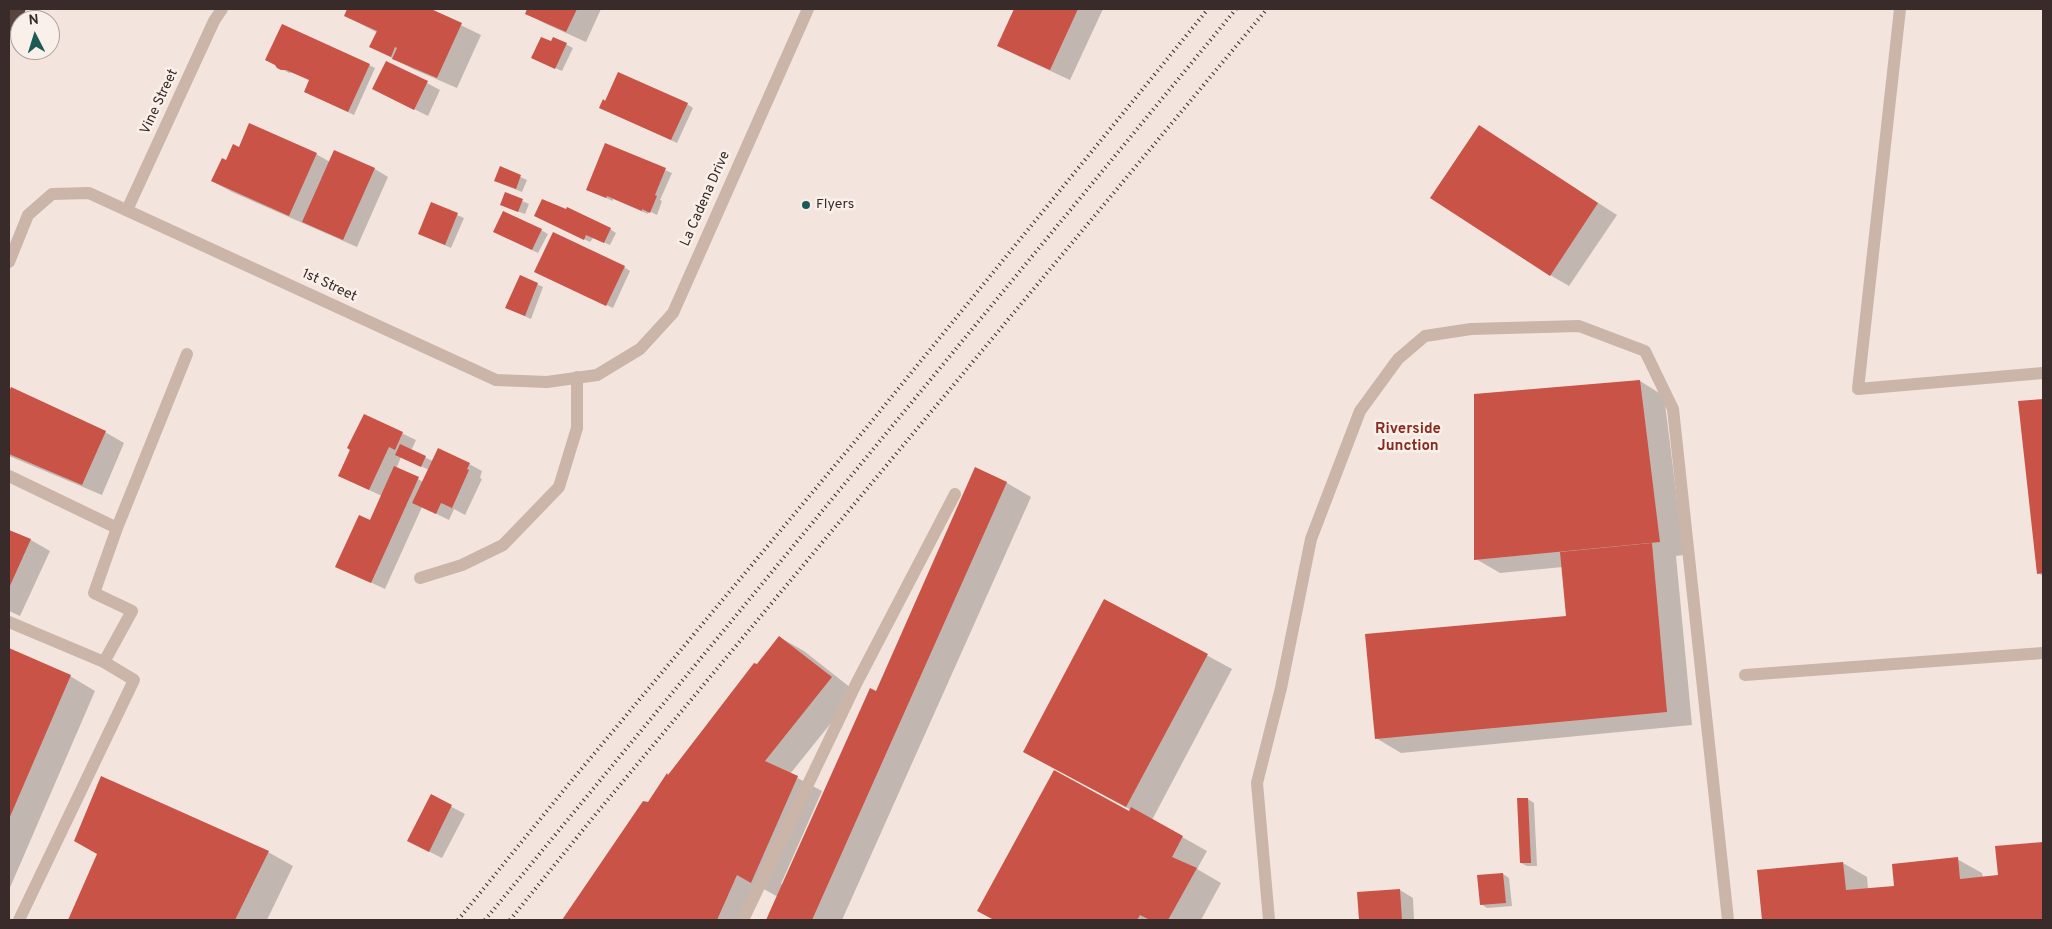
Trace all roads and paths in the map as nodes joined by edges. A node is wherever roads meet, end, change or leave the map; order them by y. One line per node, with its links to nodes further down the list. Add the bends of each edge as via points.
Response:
1 (18, 9): 5 (highway)
2 (222, 9): 6 (street, Vine Street)
3 (808, 9): 10 (street, La Cadena Drive, via 672,312 640,349)
4 (1900, 9): 9 (street, via 1858,389)
5 (9, 29)
6 (127, 210): 7 (street, 1st Street, via 89,194 52,194 28,215); 11 (street, 1st Street, via 496,380 547,382)
7 (9, 262)
8 (187, 354): 14 (street)
9 (2043, 374)
10 (597, 375): 11 (street, 1st Street)
11 (576, 378): 15 (street, via 576,428 559,487 503,545 462,565)
12 (9, 476): 14 (street)
13 (955, 494): 21 (street, via 856,684)
14 (117, 528): 18 (street, via 94,593 132,611)
15 (420, 578)
16 (9, 622): 18 (street)
17 (2043, 653): 19 (street)
18 (104, 662): 20 (street, via 134,680)
19 (1746, 675)
20 (18, 920)
21 (743, 920)
22 (1269, 920): 23 (street, via 1257,783 1282,688 1311,539 1360,411 1398,360 1425,336 1471,329 1579,326 1645,350 1673,409)
23 (1728, 920)

